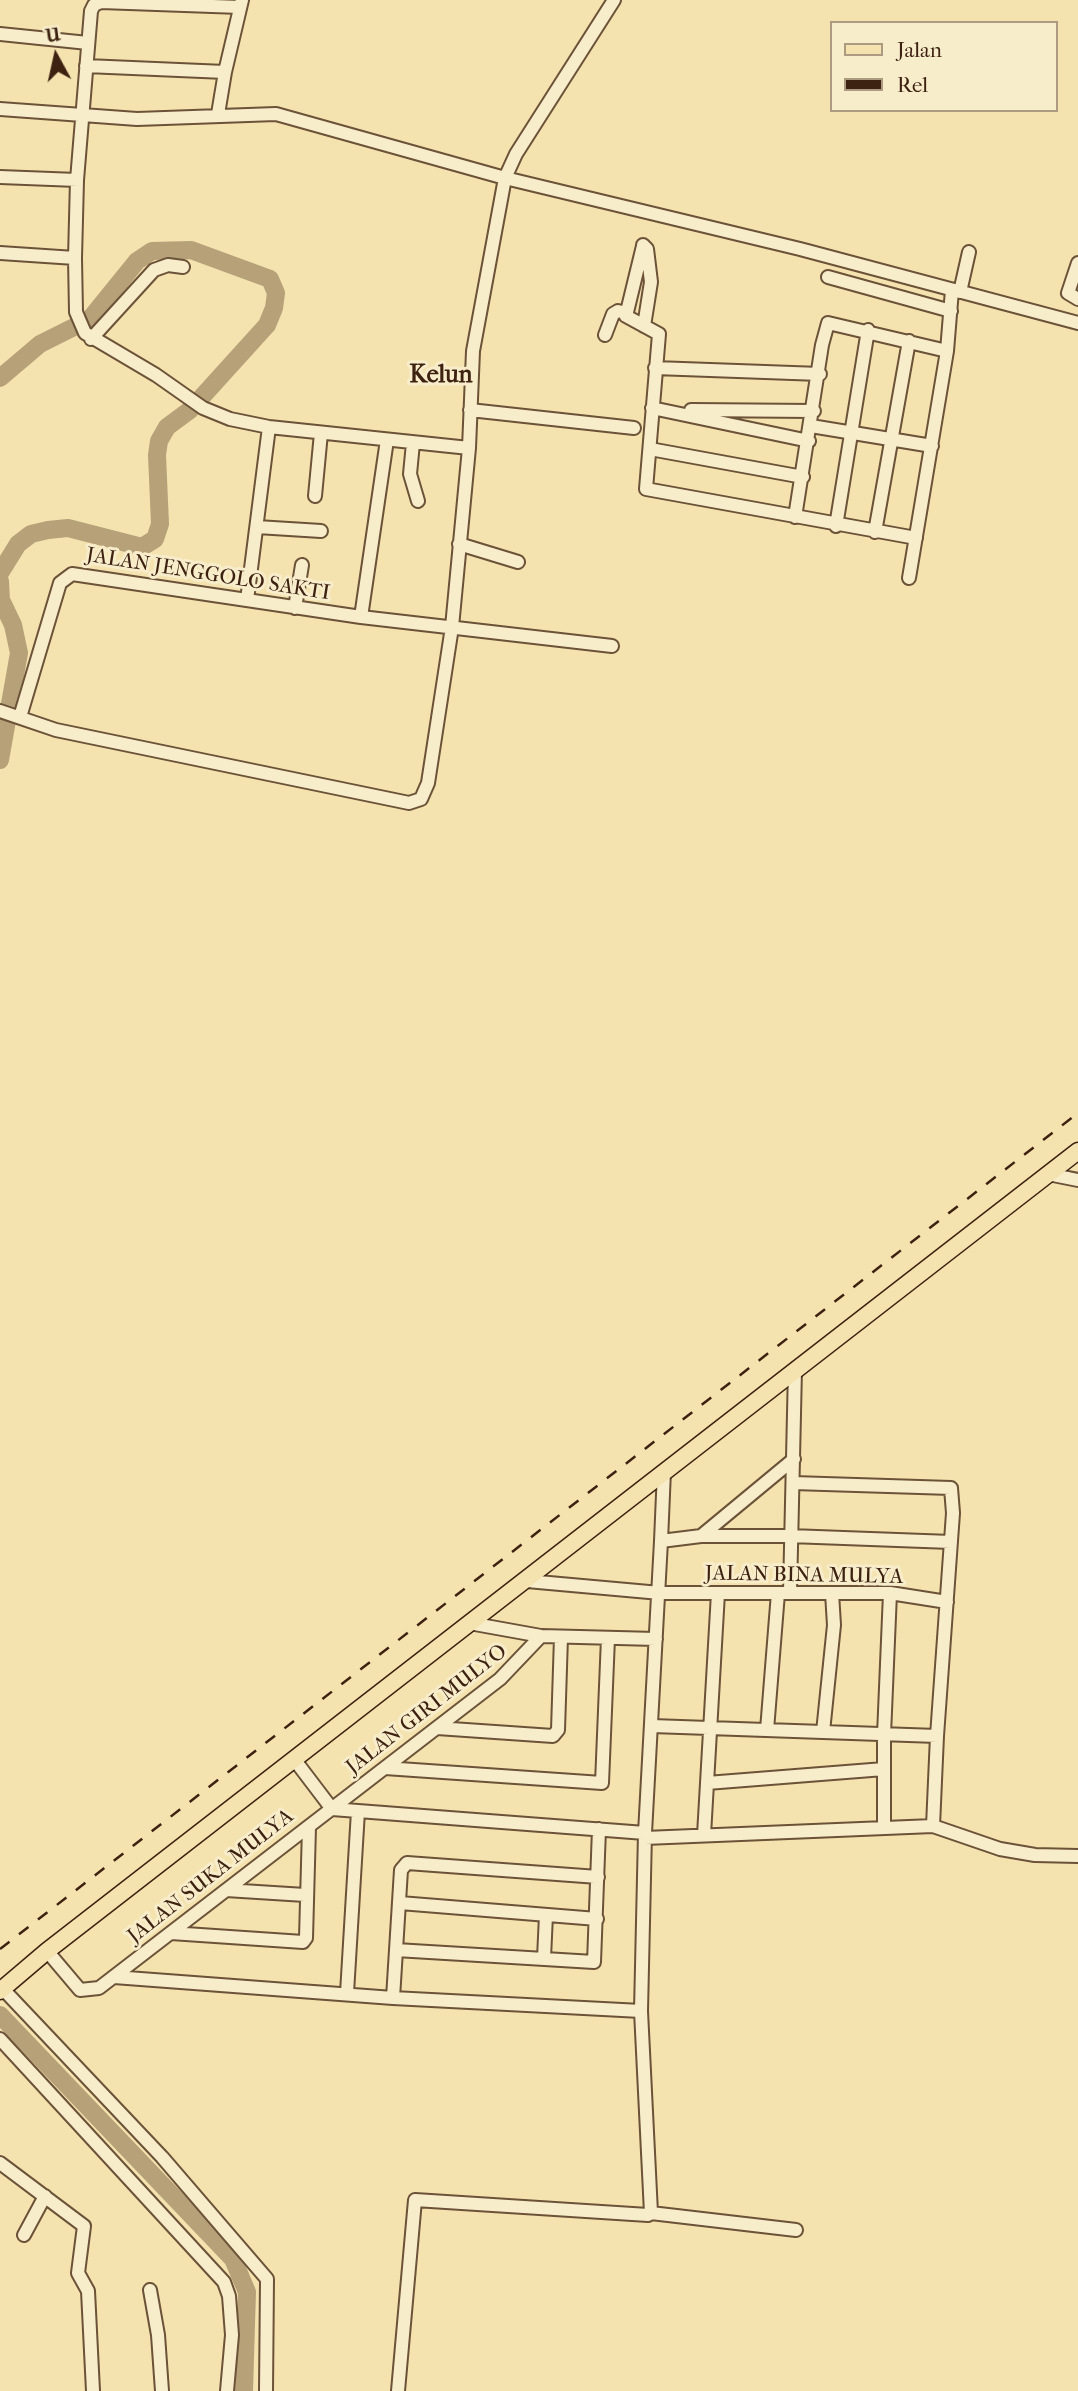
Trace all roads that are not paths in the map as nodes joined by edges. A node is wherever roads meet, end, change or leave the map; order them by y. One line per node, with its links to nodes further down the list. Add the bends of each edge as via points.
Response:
1 (614, 0): 11 (street)
2 (241, 4): 4 (street, via 101,2 91,11); 6 (street)
3 (0, 34): 4 (street)
4 (88, 43): 5 (street)
5 (86, 66): 6 (street); 9 (street)
6 (225, 72): 8 (street)
7 (0, 109): 9 (street)
8 (218, 114): 9 (street, via 153,119); 11 (street, via 276,114)
9 (81, 116): 12 (street)
10 (0, 177): 12 (street)
11 (505, 178): 19 (street); 34 (street, via 475,335)
12 (77, 180): 15 (street)
13 (969, 252): 19 (street)
14 (0, 253): 15 (street)
15 (75, 258): 28 (street, via 76,312)
16 (1078, 263): 20 (street)
17 (183, 267): 28 (street, via 153,270)
18 (828, 277): 21 (street)
19 (956, 291): 21 (street); 23 (street)
20 (1072, 295): 23 (street)
21 (951, 311): 30 (street)
22 (627, 313): 25 (street, via 627,319); 25 (street, via 644,245 651,282); 27 (street, via 618,310 613,314)
23 (1063, 319): 24 (street)
24 (1078, 323)
25 (644, 327): 31 (street, via 659,334)
26 (868, 330): 29 (street); 32 (street, via 831,322 825,331); 41 (street)
27 (604, 335)
28 (88, 336): 38 (street, via 203,408)
29 (909, 341): 30 (street); 42 (street)
30 (947, 351): 46 (street)
31 (655, 368): 32 (street); 33 (street)
32 (820, 374): 36 (street)
33 (652, 408): 35 (street); 48 (street)
34 (470, 410): 39 (street); 47 (street)
35 (667, 410): 36 (street); 44 (street)
36 (814, 411): 37 (street)
37 (811, 426): 41 (street); 44 (street)
38 (269, 427): 40 (street); 54 (street)
39 (634, 428)
40 (321, 433): 43 (street); 50 (street)
41 (852, 433): 42 (street); 53 (street)
42 (892, 439): 46 (street); 56 (street)
43 (387, 440): 45 (street); 64 (street)
44 (809, 441): 49 (street)
45 (413, 443): 47 (street); 51 (street, via 410,474)
46 (932, 446): 57 (street)
47 (468, 448): 58 (street)
48 (650, 449): 49 (street); 52 (street, via 648,490)
49 (803, 477): 52 (street)
50 (315, 496)
51 (418, 501)
52 (795, 517): 53 (street)
53 (836, 526): 56 (street)
54 (257, 527): 55 (street); 62 (street)
55 (321, 531)
56 (876, 532): 57 (street)
57 (916, 538): 61 (street)
58 (459, 544): 59 (street); 65 (street)
59 (518, 562)
60 (302, 565): 63 (street)
61 (909, 578)
62 (247, 600): 63 (street, JALAN JENGGOLO SAKTI); 68 (street, JALAN JENGGOLO SAKTI, via 67,575 60,583)
63 (295, 608): 64 (street, JALAN JENGGOLO SAKTI)
64 (361, 617): 65 (street, JALAN JENGGOLO SAKTI)
65 (452, 627): 66 (street, JALAN JENGGOLO SAKTI); 68 (street, via 428,783 423,796 413,803 56,730)
66 (612, 646)
67 (0, 711): 68 (street)
68 (18, 717)
69 (1078, 1152): 70 (main road)
70 (1048, 1174): 71 (street); 72 (main road)
71 (1078, 1180)
72 (795, 1368): 73 (street); 74 (main road)
73 (794, 1459): 75 (street); 76 (street)
74 (664, 1471): 78 (street); 80 (main road)
75 (793, 1483): 77 (street); 79 (street, via 951,1488)
76 (701, 1536): 77 (street); 78 (street)
77 (790, 1536): 79 (street); 81 (street)
78 (661, 1541): 82 (street)
79 (951, 1542): 86 (street)
80 (527, 1581): 82 (street, JALAN BINA MULYA); 87 (main road)
81 (784, 1592): 83 (street, JALAN BINA MULYA); 84 (street, JALAN BINA MULYA); 95 (street)
82 (660, 1593): 83 (street, JALAN BINA MULYA); 91 (street)
83 (718, 1593): 94 (street)
84 (832, 1593): 85 (street, JALAN BINA MULYA); 96 (street, via 834,1625)
85 (890, 1593): 86 (street, JALAN BINA MULYA); 97 (street)
86 (947, 1602): 98 (street)
87 (469, 1623): 88 (street); 99 (main road)
88 (541, 1636): 89 (street); 93 (street, JALAN GIRI MULYO, via 514,1668)
89 (561, 1637): 90 (street); 93 (street, via 558,1730 553,1736)
90 (608, 1638): 91 (street); 100 (street, via 602,1783)
91 (656, 1639): 92 (street)
92 (652, 1726): 94 (street); 109 (street)
93 (437, 1728): 100 (street, JALAN GIRI MULYO)
94 (710, 1729): 95 (street); 102 (street)
95 (767, 1730): 96 (street)
96 (823, 1732): 97 (street)
97 (884, 1735): 98 (street); 101 (street)
98 (937, 1736): 106 (street)
99 (294, 1759): 103 (street); 120 (main road)
100 (385, 1768): 103 (street, JALAN GIRI MULYO)
101 (884, 1769): 102 (street); 105 (street)
102 (707, 1783): 110 (street)
103 (332, 1809): 104 (street); 107 (street, JALAN SUKA MULYA)
104 (358, 1811): 108 (street); 124 (street)
105 (884, 1826): 106 (street); 110 (street)
106 (933, 1826): 111 (street, via 1000,1849)
107 (309, 1827): 113 (street, JALAN SUKA MULYA); 114 (street)
108 (599, 1829): 109 (street); 112 (street)
109 (645, 1835): 110 (street); 126 (street)
110 (704, 1835)
111 (1078, 1856)
112 (598, 1877): 115 (street, via 407,1863 401,1870); 117 (street)
113 (226, 1890): 114 (street); 118 (street, JALAN SUKA MULYA)
114 (306, 1895): 118 (street, via 303,1942)
115 (400, 1903): 116 (street); 119 (street)
116 (546, 1915): 117 (street); 121 (street)
117 (597, 1919): 121 (street, via 594,1962)
118 (171, 1933): 122 (street, JALAN SUKA MULYA)
119 (396, 1950): 121 (street); 125 (street)
120 (47, 1951): 122 (street, via 84,1992 99,1988); 123 (main road)
121 (544, 1958)
122 (114, 1976): 124 (street)
123 (1, 1990): 137 (street, via 162,2157 267,2279)
124 (347, 1993): 125 (street)
125 (393, 1998): 126 (street)
126 (642, 2011): 130 (street)
127 (0, 2039): 136 (street, via 224,2282 232,2335)
128 (2, 2169): 129 (street)
129 (45, 2196): 132 (street); 134 (street, via 81,2222 85,2230 78,2273 88,2291)
130 (651, 2213): 131 (street); 138 (street, via 415,2200)
131 (796, 2230)
132 (24, 2235)
133 (150, 2290): 135 (street)
134 (93, 2391)
135 (162, 2391)
136 (227, 2391)
137 (266, 2391)
138 (398, 2391)

